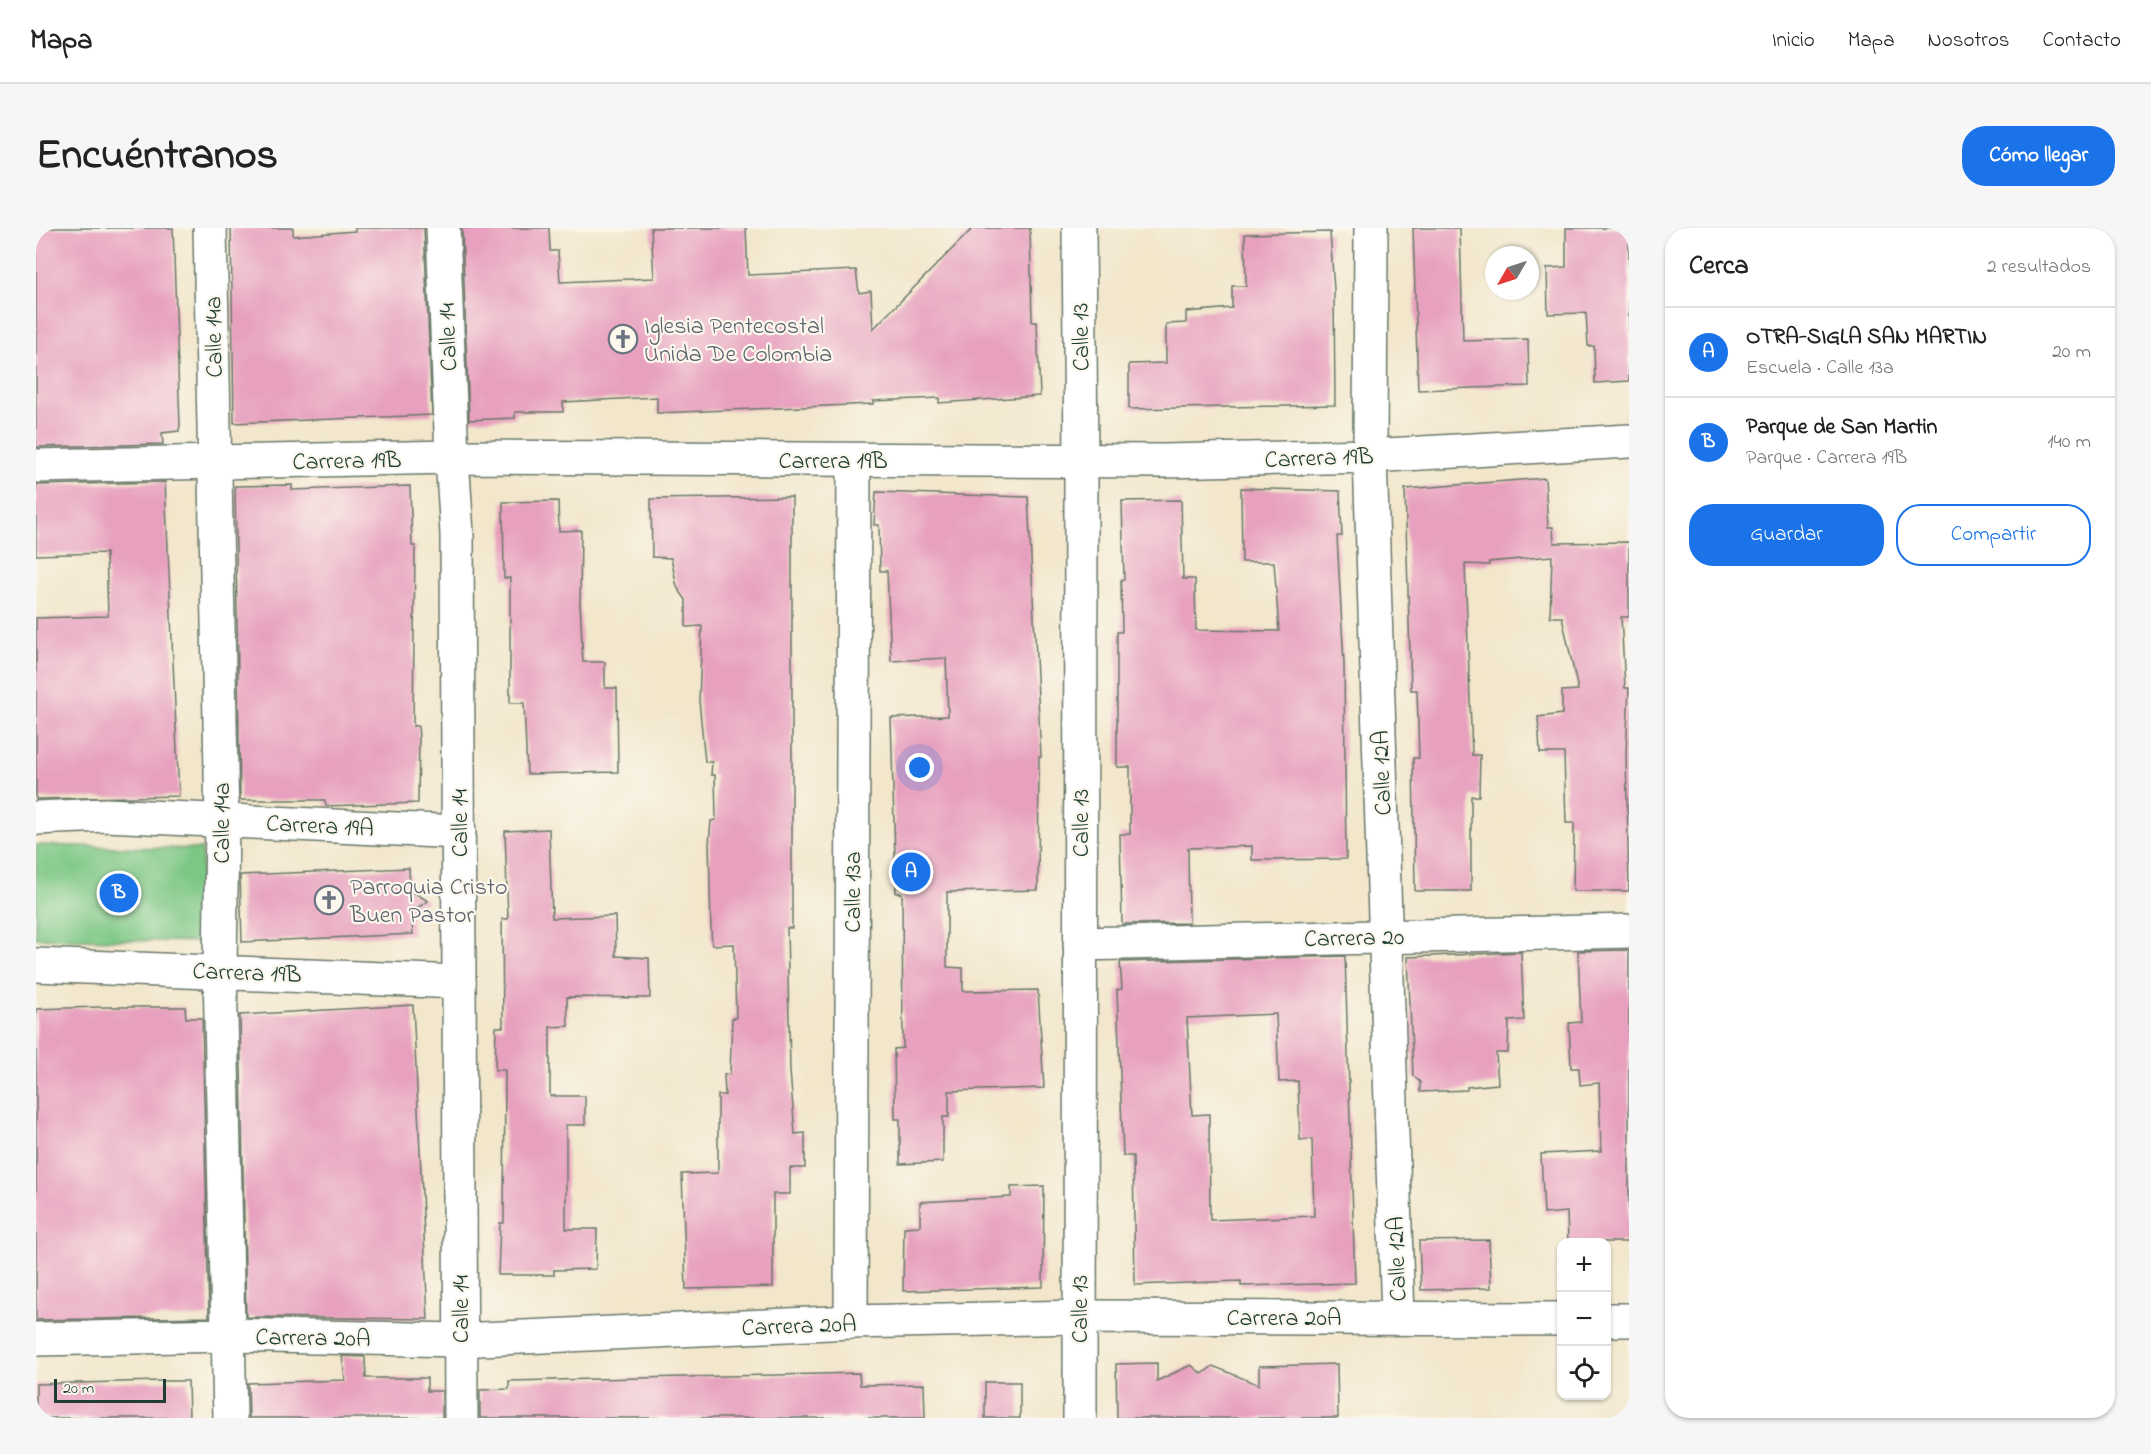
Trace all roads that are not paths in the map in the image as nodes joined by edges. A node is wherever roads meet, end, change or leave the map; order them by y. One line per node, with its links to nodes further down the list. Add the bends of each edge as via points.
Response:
1 (210, 228): 10 (street, Calle 14a)
2 (443, 228): 7 (street, Calle 14)
3 (1079, 228): 9 (street, Calle 13)
4 (1371, 228): 6 (street, Calle 12A)
5 (1629, 441): 6 (street, Carrera 19B)
6 (1370, 456): 9 (street, Carrera 19B); 16 (street, Calle 12A)
7 (452, 458): 8 (street, Carrera 19B); 10 (street, Carrera 19B); 14 (street, Calle 14, via 458,534)
8 (854, 461): 9 (street, Carrera 19B); 26 (street, Calle 13a)
9 (1081, 461): 17 (street, Calle 13)
10 (215, 462): 11 (street, Carrera 19B); 13 (street, Calle 14a)
11 (36, 466)
12 (36, 818): 13 (street, Carrera 19A, via 106,814)
13 (222, 820): 14 (street, Carrera 19A); 19 (street, Calle 14a)
14 (459, 832): 20 (street, Calle 14)
15 (1629, 931): 16 (street, Carrera 20)
16 (1387, 936): 17 (street, Carrera 20); 22 (street, Calle 12A)
17 (1080, 944): 21 (street, Calle 13)
18 (36, 965): 19 (street, Carrera 19B)
19 (220, 971): 20 (street, Carrera 19B); 27 (street, Calle 14a)
20 (459, 982): 29 (street, Calle 14)
21 (1079, 1317): 22 (street, Carrera 20A); 26 (street, Carrera 20A); 32 (street, Calle 13)
22 (1398, 1317): 23 (street, Carrera 20A)
23 (1557, 1319)
24 (1611, 1320): 25 (street)
25 (1629, 1320)
26 (851, 1322): 29 (street, Carrera 20A)
27 (230, 1335): 28 (street, Carrera 20A); 29 (street, Carrera 20A); 30 (street, Calle 14a)
28 (36, 1339)
29 (459, 1340): 31 (street, Calle 14)
30 (230, 1418)
31 (461, 1418)
32 (1080, 1418)

